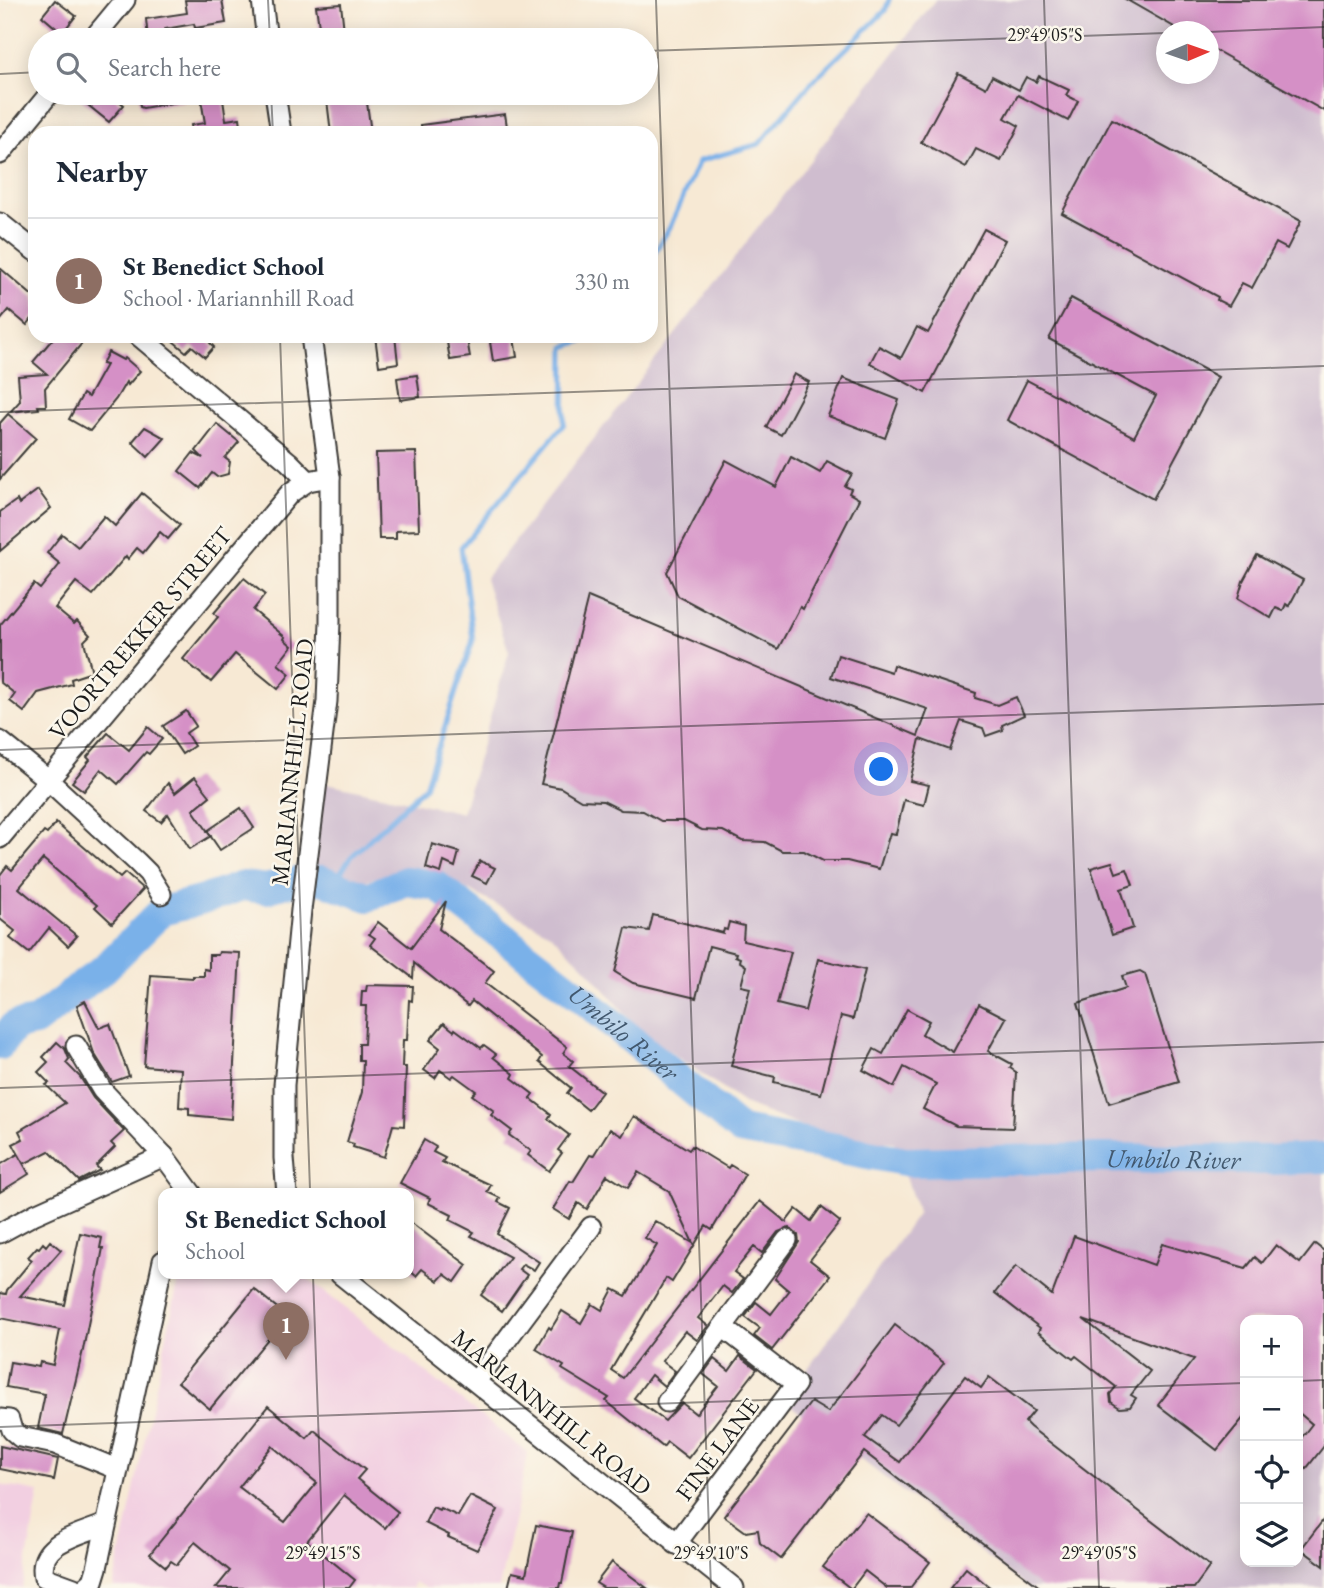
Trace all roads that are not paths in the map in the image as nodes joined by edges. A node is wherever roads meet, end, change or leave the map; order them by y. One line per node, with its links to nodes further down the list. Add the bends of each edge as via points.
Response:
1 (125, 0): 3 (street)
2 (262, 0): 5 (street)
3 (112, 9): 4 (street)
4 (100, 28)
5 (266, 28)
6 (40, 105): 9 (street)
7 (277, 105): 8 (street)
8 (280, 126)
9 (0, 154)
10 (0, 223): 11 (street)
11 (28, 245)
12 (147, 343): 15 (street)
13 (312, 343): 14 (street, MARIANNHILL ROAD)
14 (330, 477): 15 (street, VOORTREKKER STREET); 23 (street, MARIANNHILL ROAD, via 327,701 284,1085)
15 (308, 481): 17 (street, VOORTREKKER STREET, via 290,493)
16 (0, 741): 17 (street)
17 (48, 780): 18 (street, VOORTREKKER STREET); 19 (street, via 149,873)
18 (0, 838)
19 (162, 894)
20 (76, 1046): 21 (street, via 102,1090)
21 (164, 1156): 22 (street); 25 (street)
22 (188, 1188)
23 (286, 1188)
24 (591, 1227): 30 (street)
25 (0, 1233)
26 (787, 1240): 29 (street)
27 (159, 1279): 33 (street)
28 (347, 1279): 30 (street, MARIANNHILL ROAD, via 432,1337)
29 (724, 1328): 31 (street); 35 (street, FINE LANE, via 796,1384)
30 (476, 1381): 35 (street, MARIANNHILL ROAD)
31 (667, 1402)
32 (0, 1419): 33 (street, via 9,1420 20,1437 55,1444)
33 (117, 1469): 34 (street)
34 (106, 1524): 36 (street, via 48,1550 42,1564 44,1577); 37 (street, via 93,1581)
35 (676, 1544): 38 (street, MARIANNHILL ROAD)
36 (74, 1588)
37 (85, 1588)
38 (734, 1588)

